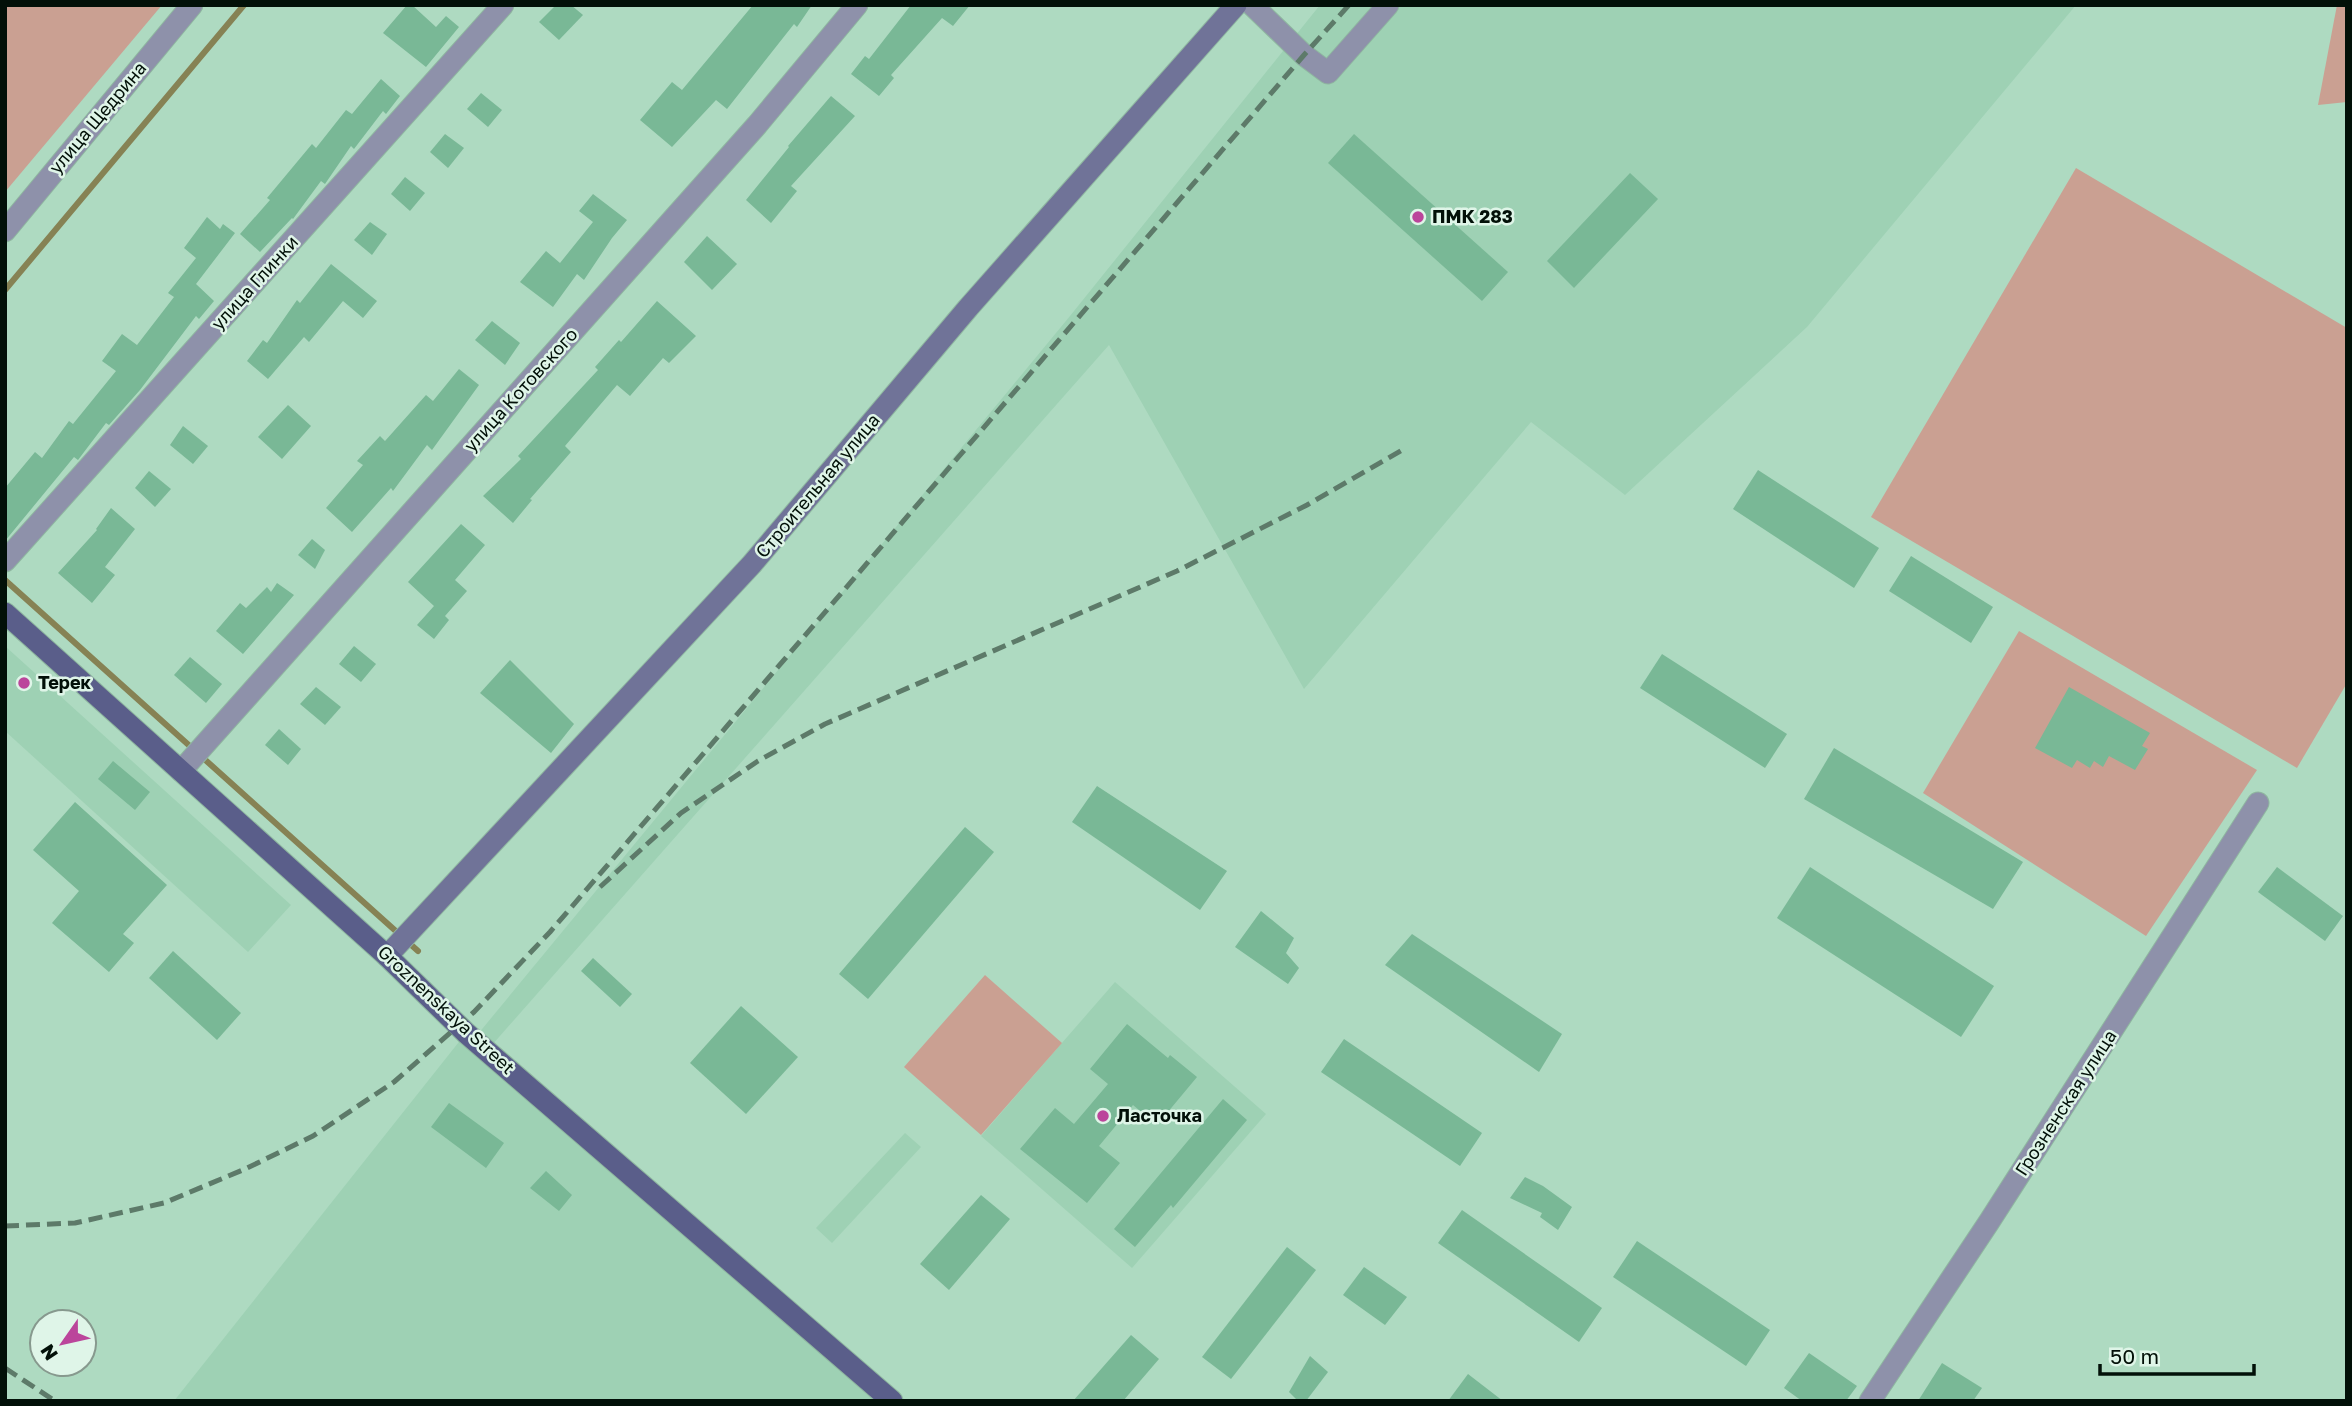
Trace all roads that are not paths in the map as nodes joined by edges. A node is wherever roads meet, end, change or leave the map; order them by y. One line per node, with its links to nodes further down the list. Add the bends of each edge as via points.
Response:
1 (191, 5): 7 (street, улица Щедрина)
2 (503, 5): 8 (street, улица Глинки)
3 (857, 5): 10 (street, улица Котовского, via 757,125)
4 (1236, 5): 12 (street, Строительная улица, via 968,308 752,565)
5 (1252, 5): 6 (street, via 1328,73)
6 (1388, 5)
7 (5, 231)
8 (5, 561)
9 (5, 613): 10 (main road, Groznenskaya Street)
10 (181, 771): 12 (main road, Groznenskaya Street)
11 (2258, 803): 14 (street, Грозненская улица)
12 (387, 956): 13 (main road, Groznenskaya Street, via 466,1033)
13 (892, 1401)
14 (1870, 1401)

